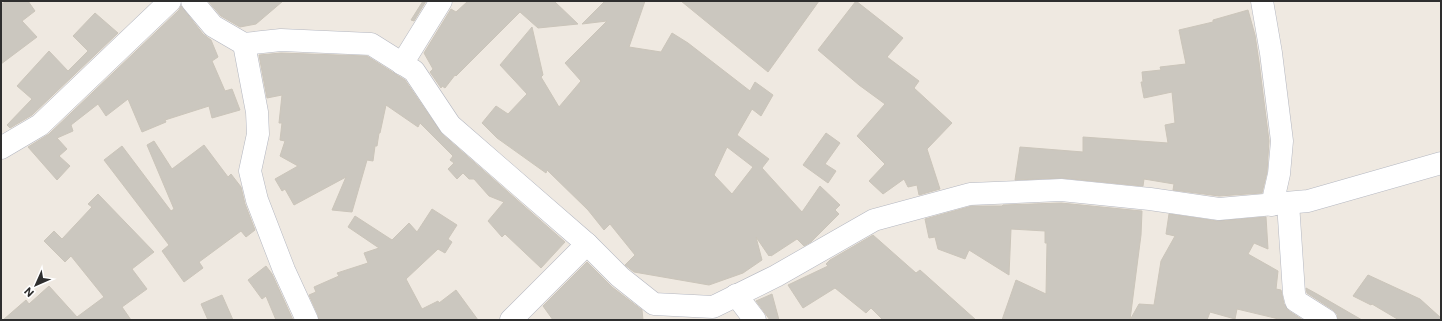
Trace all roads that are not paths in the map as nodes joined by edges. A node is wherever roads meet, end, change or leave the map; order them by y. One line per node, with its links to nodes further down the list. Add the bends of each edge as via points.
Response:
1 (170, 1): 7 (street, via 40,126)
2 (192, 1): 5 (street, via 213,26)
3 (441, 1): 6 (street)
4 (1262, 1): 9 (street, via 1282,141)
5 (244, 44): 6 (street, via 281,40 371,44); 12 (street, via 257,112 258,134 250,171 257,200)
6 (402, 64): 10 (street, via 414,71 450,125)
7 (1, 148)
8 (1441, 163): 9 (street, via 1308,201)
9 (1280, 204): 11 (street, via 1219,209 1061,190 970,194 874,220); 15 (street, via 1296,301)
10 (587, 244): 11 (street, via 620,277 654,304 713,307); 13 (street)
11 (736, 296): 14 (street)
12 (307, 320)
13 (511, 320)
14 (755, 320)
15 (1326, 320)

